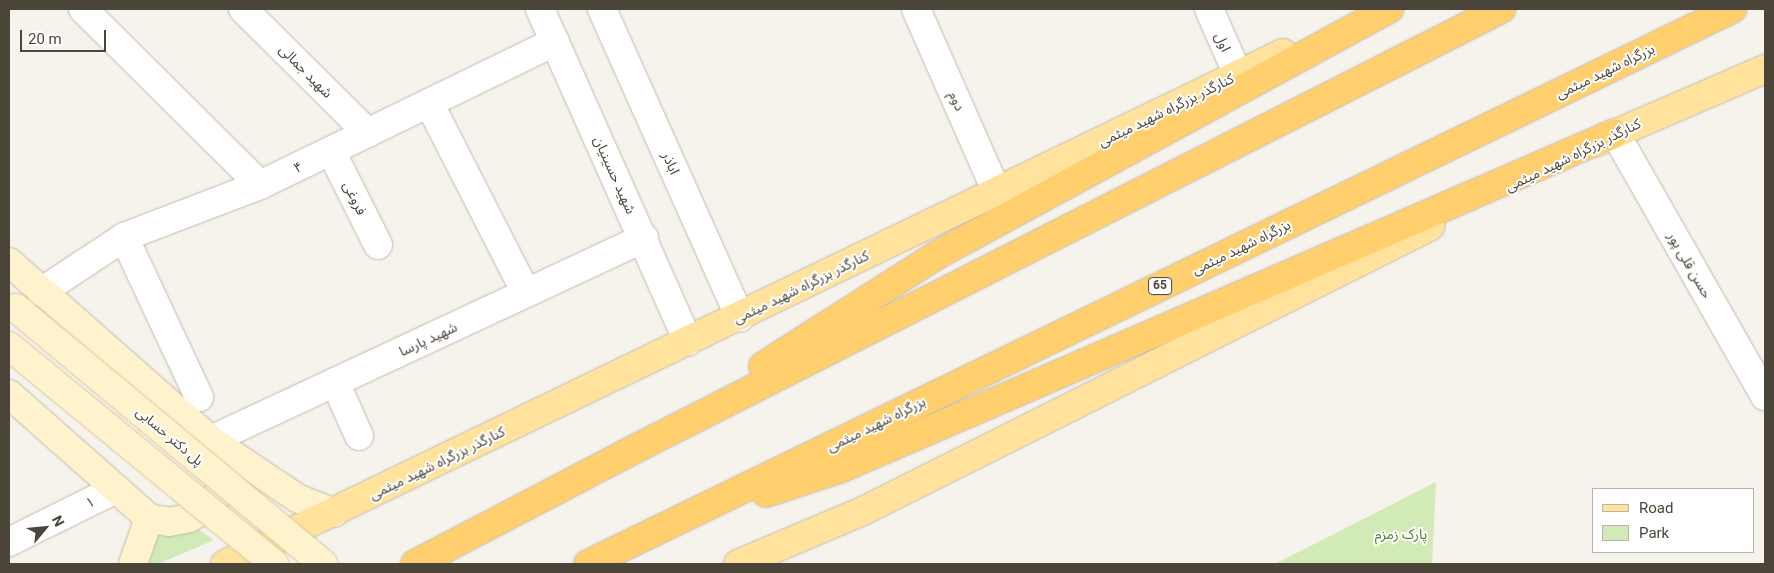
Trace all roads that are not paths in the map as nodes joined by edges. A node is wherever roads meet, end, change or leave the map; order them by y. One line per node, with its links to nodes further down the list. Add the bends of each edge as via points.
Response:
1 (83, 9): 18 (street)
2 (243, 9): 15 (street, شهید جمالی)
3 (540, 9): 11 (street, شهید حسینیان)
4 (602, 9): 27 (street, اباذر)
5 (916, 9): 19 (street, دوم)
6 (1209, 9): 13 (street, اول)
7 (1376, 9): 13 (main road, کنارگذر بزرگراه شهید میثمی)
8 (1389, 9): 36 (highway, via 937,256)
9 (1501, 9): 36 (highway)
10 (1732, 9): 40 (highway, بزرگراه شهید میثمی / 65)
11 (555, 42): 14 (street, ۴); 21 (street, شهید حسینیان)
12 (1765, 69): 16 (main road, کنارگذر بزرگراه شهید میثمی)
13 (1238, 75): 19 (main road, کنارگذر بزرگراه شهید میثمی)
14 (429, 103): 15 (street, ۴); 24 (street)
15 (368, 133): 17 (street, ۴)
16 (1615, 133): 32 (street, حسن قلی پور); 40 (highway, via 842,468); 48 (main road, کنارگذر بزرگراه شهید میثمی, via 863,511)
17 (331, 151): 18 (street, ۴); 22 (street, فروغی)
18 (260, 185): 20 (street, ۴)
19 (997, 193): 27 (main road, کنارگذر بزرگراه شهید میثمی)
20 (124, 237): 25 (street, ۴); 33 (street)
21 (644, 238): 28 (street, شهید حسینیان); 30 (street, شهید پارسا)
22 (378, 245)
23 (9, 262): 25 (main road)
24 (518, 279)
25 (41, 292): 35 (main road)
26 (13, 304): 45 (main road, پل دکتر حسابی, bridge)
27 (740, 317): 28 (main road, کنارگذر بزرگراه شهید میثمی)
28 (688, 342): 38 (main road, کنارگذر بزرگراه شهید میثمی)
29 (9, 346): 44 (main road, bridge)
30 (335, 382): 34 (street); 35 (street, شهید پارسا)
31 (9, 394): 37 (main road)
32 (1765, 396)
33 (199, 397)
34 (359, 436)
35 (219, 446): 38 (main road, via 297,498); 39 (main road, via 227,473 220,492 206,508 189,518 169,522)
36 (625, 454): 46 (highway)
37 (116, 489): 39 (main road); 41 (street, ۱)
38 (334, 513): 43 (main road, کنارگذر بزرگراه شهید میثمی)
39 (149, 518): 42 (main road)
40 (660, 528): 47 (highway, بزرگراه شهید میثمی / 65)
41 (9, 542)
42 (133, 564)
43 (225, 564)
44 (274, 564)
45 (324, 564)
46 (415, 564)
47 (588, 564)
48 (738, 564)

